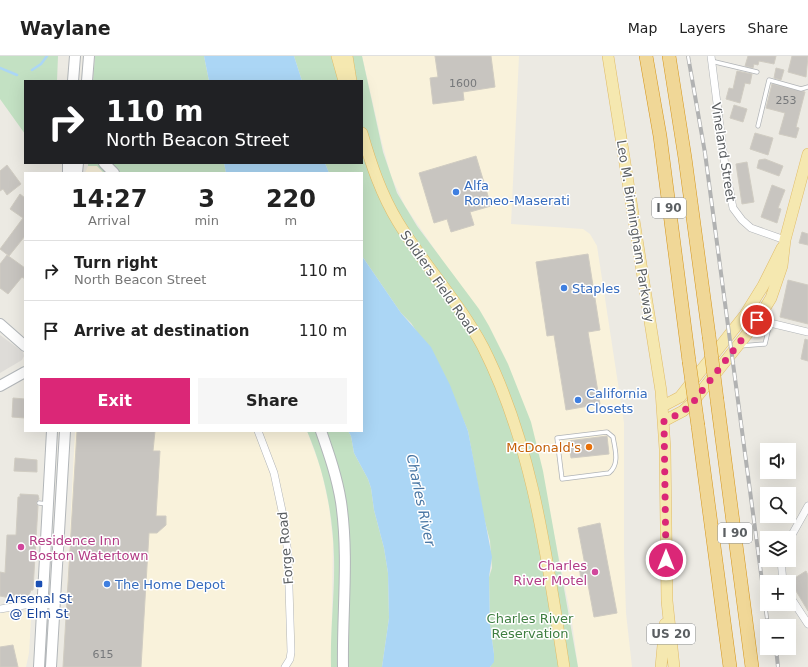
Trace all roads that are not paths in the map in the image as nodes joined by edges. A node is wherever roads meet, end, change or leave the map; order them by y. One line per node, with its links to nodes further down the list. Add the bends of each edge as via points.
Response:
1 (75, 56): 10 (main road)
2 (89, 56): 11 (main road)
3 (337, 56): 12 (main road)
4 (347, 56): 13 (main road)
5 (608, 56): 30 (main road, Leo M. Birmingham Parkway)
6 (646, 56): 53 (highway, I 90, bridge, via 660,136)
7 (669, 56): 54 (highway, I 90, bridge, via 685,158)
8 (711, 59): 9 (lane); 20 (street, Vineland Street, via 733,208 739,218 751,228)
9 (757, 72)
10 (73, 80)
11 (87, 80)
12 (344, 80)
13 (351, 80)
14 (808, 87): 15 (lane, via 801,89 769,80)
15 (758, 126)
16 (363, 136): 50 (main road, Soldiers Field Road, via 374,172 390,207 403,230 468,320 509,407 532,484)
17 (808, 154): 20 (main road)
18 (105, 164): 19 (main road)
19 (113, 172)
20 (785, 240): 21 (main road, via 763,286); 22 (main road, via 777,283)
21 (747, 311): 22 (street); 30 (main road, via 682,395)
22 (759, 317): 23 (street); 27 (main road)
23 (770, 323): 25 (street); 27 (lane, via 765,344)
24 (0, 324): 26 (main road)
25 (808, 332)
26 (24, 345)
27 (737, 346): 31 (main road, via 691,405)
28 (24, 373): 29 (main road)
29 (0, 386)
30 (663, 406): 31 (main road, US 20)
31 (664, 421): 39 (main road, US 20)
32 (52, 432): 40 (main road, via 43,503)
33 (65, 432): 42 (main road)
34 (258, 432): 46 (street, Forge Road, via 274,473 286,532 291,647)
35 (321, 432): 49 (main road, via 336,479 343,522)
36 (609, 473): 36 (lane, via 616,464 612,434 607,432 558,438 562,479)
37 (808, 506): 38 (street)
38 (794, 531)
39 (667, 602): 51 (main road, US 20); 52 (main road, US 20)
40 (42, 604): 42 (street); 43 (street); 47 (main road)
41 (796, 604): 44 (street)
42 (54, 605): 48 (main road)
43 (0, 609)
44 (806, 616): 45 (street)
45 (808, 624)
46 (287, 666)
47 (39, 667)
48 (51, 667)
49 (343, 667)
50 (564, 667)
51 (661, 667)
52 (674, 667)
53 (730, 667)
54 (752, 667)

